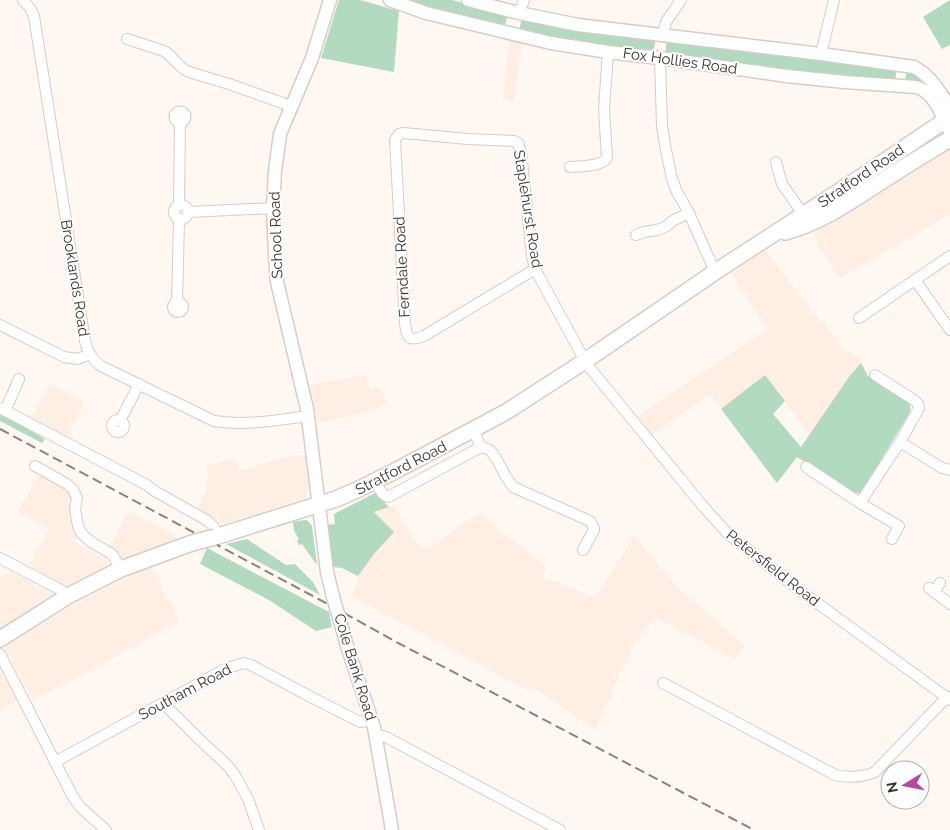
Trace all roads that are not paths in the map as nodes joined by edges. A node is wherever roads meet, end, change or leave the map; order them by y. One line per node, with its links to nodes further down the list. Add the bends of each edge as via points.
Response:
1 (24, 0): 39 (street, Brooklands Road, via 34,16 84,341)
2 (330, 0): 17 (main road, School Road, via 312,58)
3 (390, 0): 9 (main road, Fox Hollies Road, via 426,13)
4 (468, 0): 8 (main road, Fox Hollies Road)
5 (524, 0): 8 (street)
6 (681, 0): 10 (street, via 666,22)
7 (834, 0): 13 (street)
8 (519, 13): 9 (main road); 10 (main road, Fox Hollies Road, via 578,25)
9 (514, 34): 12 (main road, Fox Hollies Road)
10 (663, 35): 13 (main road, Fox Hollies Road); 14 (main road)
11 (127, 38): 17 (street, via 164,51 183,70)
12 (608, 52): 14 (main road, Fox Hollies Road); 23 (street, via 604,109 607,158 600,164)
13 (821, 54): 15 (main road, Fox Hollies Road)
14 (660, 58): 16 (main road, Fox Hollies Road, via 797,77); 27 (street, via 664,145 672,179)
15 (903, 65): 16 (main road); 18 (main road, Fox Hollies Road, via 914,67 934,82)
16 (899, 85): 18 (main road, Fox Hollies Road, via 922,88)
17 (291, 106): 25 (main road, School Road, via 280,134)
18 (949, 119): 28 (highway, Stratford Road, via 864,175)
19 (180, 122): 24 (street)
20 (950, 139): 28 (highway, Stratford Road, via 829,215)
21 (395, 140): 32 (street, Staplehurst Road, via 403,132 518,143); 32 (street, Ferndale Road, via 405,323 409,338 424,336)
22 (776, 162): 28 (street, via 782,184)
23 (570, 167)
24 (179, 205): 26 (street, via 186,207); 29 (street, via 173,212)
25 (273, 208): 26 (street); 45 (main road, School Road, via 277,282)
26 (188, 212): 29 (street, via 186,218)
27 (688, 213): 30 (street, via 664,227); 33 (street)
28 (806, 219): 33 (highway, Stratford Road, via 771,236)
29 (179, 220): 35 (street)
30 (633, 237)
31 (950, 256): 34 (street)
32 (536, 269): 40 (street, Staplehurst Road)
33 (716, 272): 40 (highway, Stratford Road)
34 (915, 280): 36 (street); 38 (street)
35 (177, 303)
36 (859, 318)
37 (0, 325): 39 (street, via 64,357 78,359)
38 (950, 330)
39 (90, 354): 43 (street, Brooklands Road, via 100,366)
40 (585, 361): 47 (highway, Stratford Road); 67 (street, Petersfield Road, via 728,534)
41 (875, 375): 48 (street, via 922,408)
42 (19, 379): 44 (street)
43 (139, 384): 45 (street, Brooklands Road, via 214,421 268,421); 46 (street)
44 (2, 409): 56 (street, via 208,521 216,530)
45 (308, 416): 55 (main road, School Road)
46 (120, 421)
47 (473, 430): 49 (street); 53 (highway, Stratford Road)
48 (900, 442): 52 (street); 54 (street)
49 (481, 447): 53 (street, via 388,496); 58 (street, via 490,450 513,487 590,521 594,530)
50 (35, 466): 60 (street, via 73,489 82,534 112,554)
51 (806, 467): 54 (street)
52 (950, 470)
53 (374, 482): 55 (highway, Stratford Road)
54 (860, 503): 57 (street, via 901,523)
55 (318, 505): 56 (highway, Stratford Road); 69 (main road, Cole Bank Road, bridge, via 333,597)
56 (216, 536): 60 (highway, Stratford Road, bridge)
57 (892, 539)
58 (583, 550)
59 (0, 558): 62 (street)
60 (121, 569): 62 (highway, Stratford Road)
61 (940, 583): 63 (street, via 931,590)
62 (68, 596): 64 (highway, Stratford Road)
63 (950, 604)
64 (0, 639)
65 (0, 654): 71 (street)
66 (663, 683): 67 (street, via 846,778 875,772)
67 (948, 699)
68 (164, 703): 69 (street, Southam Road, via 227,668 244,663 360,722); 71 (street, Southam Road); 73 (street, via 229,767 248,799)
69 (372, 720): 70 (main road, Cole Bank Road)
70 (376, 737): 74 (main road, Cole Bank Road); 75 (street, via 386,737)
71 (56, 762): 72 (street, via 72,797)
72 (106, 830)
73 (259, 830)
74 (392, 830)
75 (558, 830)

